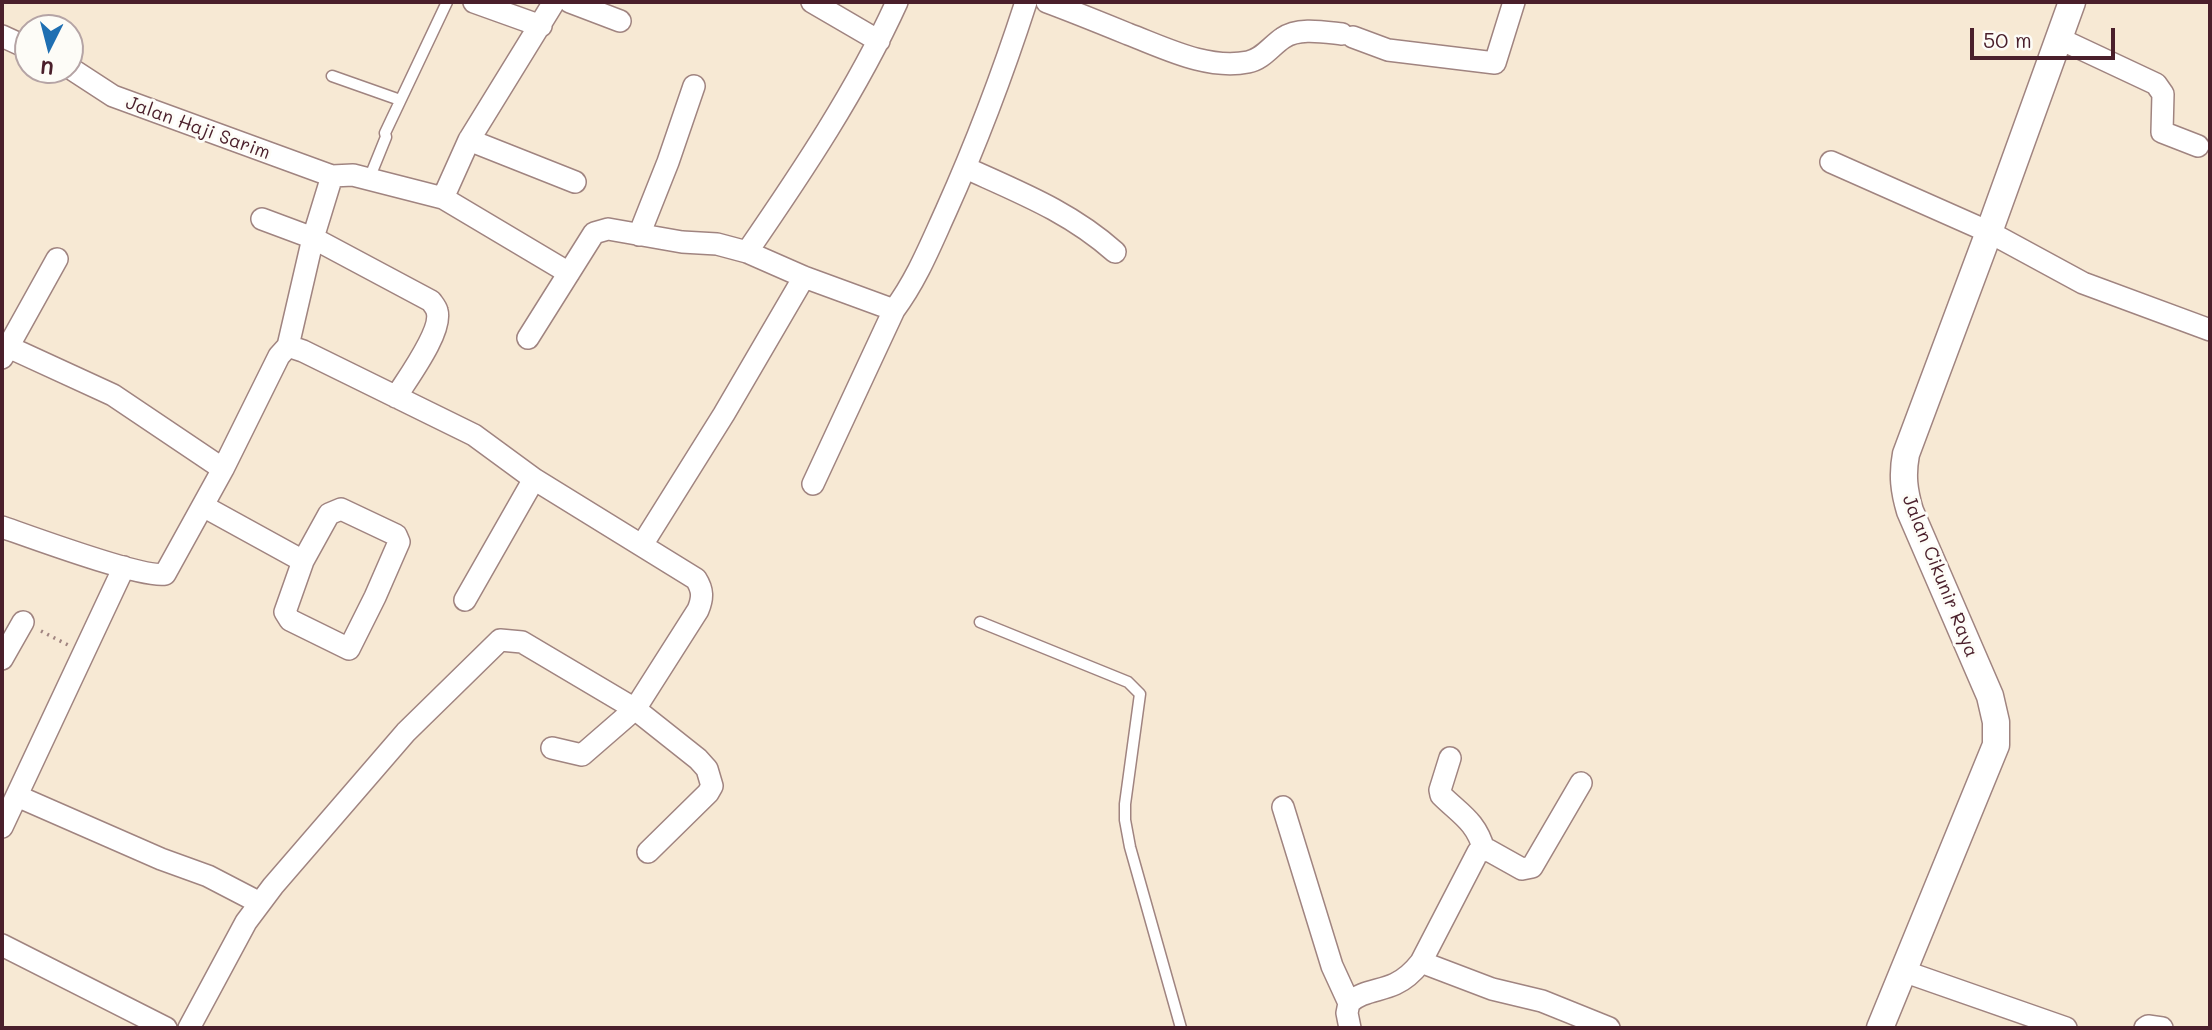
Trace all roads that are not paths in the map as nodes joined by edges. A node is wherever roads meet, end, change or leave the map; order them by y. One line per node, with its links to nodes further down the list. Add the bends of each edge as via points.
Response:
1 (447, 2): 18 (lane)
2 (474, 2): 12 (street)
3 (554, 2): 12 (street)
4 (570, 2): 11 (street)
5 (812, 2): 14 (street)
6 (897, 2): 14 (street)
7 (1026, 2): 22 (street)
8 (1047, 2): 9 (street, via 1202,60 1247,62 1294,33 1347,36 1388,50 1495,63)
9 (1514, 2)
10 (2072, 2): 13 (street, Jalan Cikunir Raya)
11 (620, 21)
12 (541, 26): 19 (street)
13 (2058, 38): 20 (street, via 2157,84 2164,94 2162,132); 28 (street, Jalan Cikunir Raya)
14 (879, 41): 31 (street, via 801,174)
15 (332, 75): 18 (lane)
16 (84, 77): 23 (street, Jalan Haji Sarim, via 113,96)
17 (694, 86): 29 (street)
18 (400, 100): 24 (lane)
19 (469, 140): 25 (street); 26 (street)
20 (2197, 146)
21 (1831, 162): 28 (street)
22 (966, 168): 32 (street, via 1062,212); 36 (street, via 925,260)
23 (332, 176): 24 (street, Jalan Haji Sarim); 30 (street)
24 (369, 179): 26 (street, Jalan Haji Sarim)
25 (575, 182)
26 (443, 198): 34 (street, Jalan Haji Sarim)
27 (262, 219): 30 (street)
28 (1989, 232): 37 (street, via 2083,283); 66 (street, Jalan Cikunir Raya, via 1906,454 1903,482 1910,511 1990,696 1996,745)
29 (639, 235): 31 (street); 34 (street, via 600,229)
30 (313, 237): 39 (street); 41 (street, via 432,301 438,311 425,352)
31 (747, 252): 35 (street)
32 (1115, 252)
33 (57, 259): 40 (street)
34 (569, 273): 38 (street)
35 (804, 277): 36 (street); 47 (street)
36 (894, 310): 44 (street)
37 (2210, 330)
38 (528, 338)
39 (288, 346): 41 (street); 42 (street)
40 (4, 350): 42 (street, via 113,395)
41 (396, 397): 43 (street, via 474,435)
42 (223, 469): 45 (street)
43 (534, 479): 47 (street); 50 (street)
44 (813, 484)
45 (203, 506): 48 (street); 49 (street, via 164,574)
46 (2, 527): 49 (street)
47 (642, 545): 54 (street, via 696,579 702,594 698,610)
48 (303, 561): 48 (street, via 337,509 398,537 398,548 349,649 286,615)
49 (124, 567): 58 (street)
50 (465, 600)
51 (23, 622): 53 (street)
52 (980, 622): 70 (lane, via 1128,682 1140,694 1125,820)
53 (2, 659)
54 (635, 709): 55 (street, via 582,755); 62 (street, via 698,759 712,786); 63 (street, via 522,642 500,639 406,733)
55 (552, 748)
56 (1450, 758): 61 (street, via 1441,795 1473,824)
57 (1581, 783): 61 (street, via 1532,867 1522,869)
58 (17, 796): 60 (street); 63 (street, via 208,876)
59 (1283, 807): 67 (street, via 1332,966)
60 (2, 827)
61 (1484, 850): 65 (street, via 1478,852)
62 (648, 852)
63 (260, 903): 69 (street)
64 (2, 945): 68 (street)
65 (1421, 962): 67 (street, via 1396,984); 72 (street)
66 (1903, 971): 73 (street, Jalan Cikunir Raya); 74 (street)
67 (1349, 1003): 71 (street)
68 (166, 1028)
69 (191, 1028)
70 (1181, 1028)
71 (1350, 1028)
72 (1609, 1028)
73 (1880, 1028)
74 (2066, 1028)
75 (2145, 1028): 76 (street)
76 (2162, 1028)

